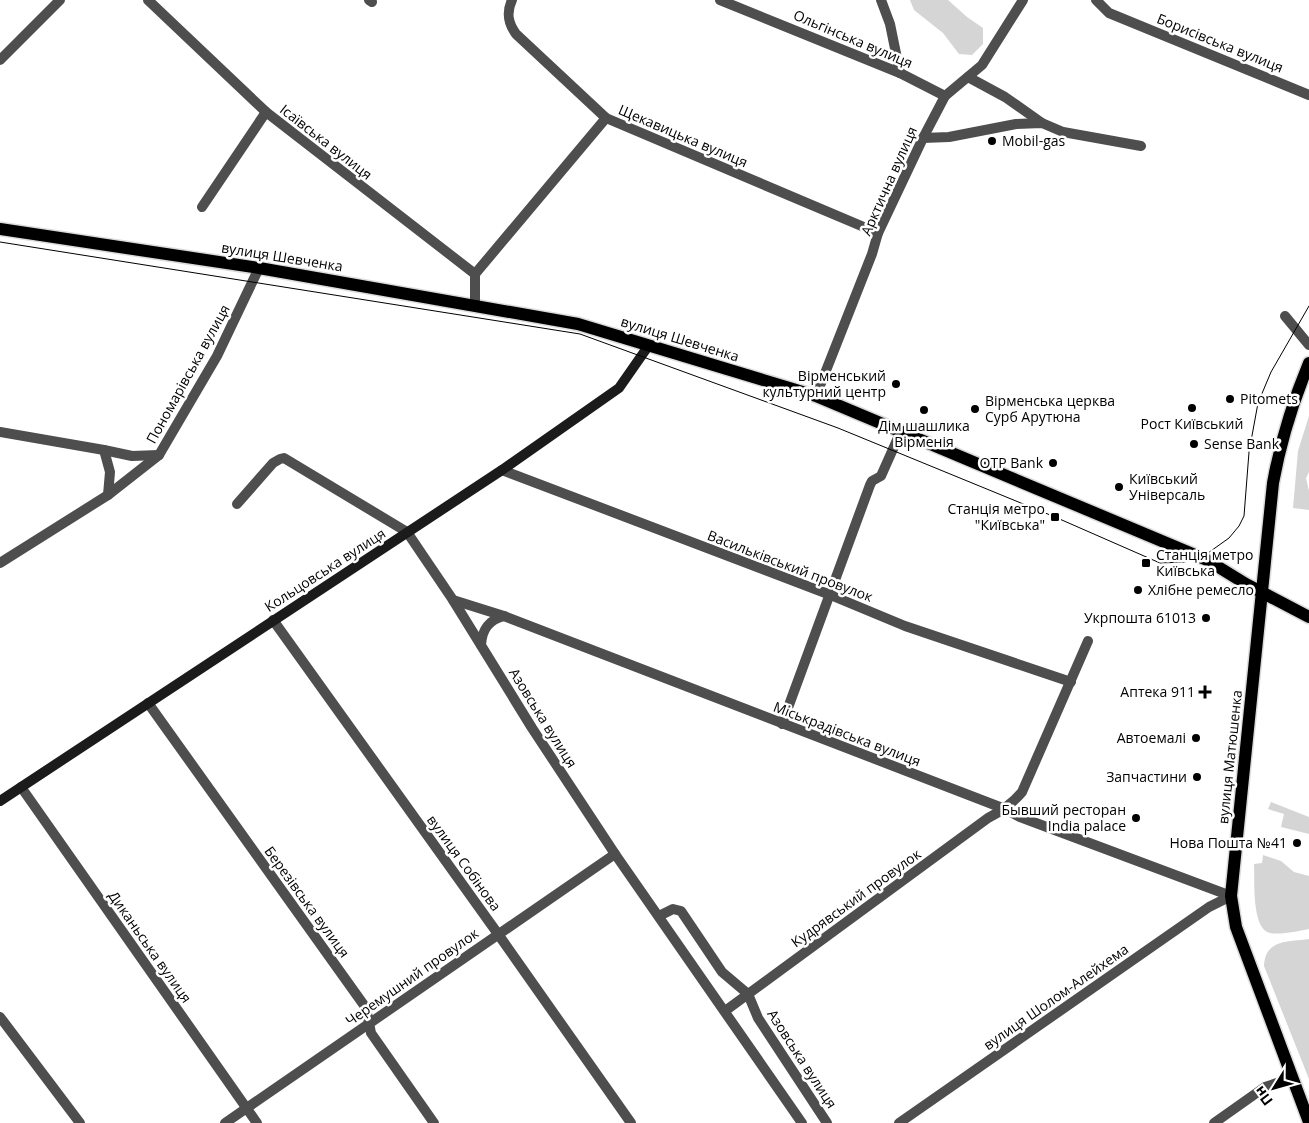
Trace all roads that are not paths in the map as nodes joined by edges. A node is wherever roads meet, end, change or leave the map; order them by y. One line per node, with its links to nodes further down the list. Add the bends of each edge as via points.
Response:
1 (60, 0): 8 (street)
2 (148, 0): 13 (street, Ісаївська вулиця)
3 (512, 0): 14 (street, Щекавицька вулиця, via 508,20 522,42)
4 (720, 0): 9 (street, Ольгінська вулиця)
5 (881, 0): 9 (street, via 890,24)
6 (1023, 0): 10 (street, Арктична вулиця, via 982,65)
7 (1096, 0): 11 (street, Борисівська вулиця, via 1109,13)
8 (0, 60)
9 (900, 73): 12 (street, Ольгінська вулиця)
10 (968, 77): 12 (street, Арктична вулиця); 15 (street, via 1005,97)
11 (1309, 94)
12 (945, 96): 16 (street, Арктична вулиця)
13 (266, 112): 18 (street); 22 (street, Ісаївська вулиця)
14 (606, 118): 20 (street, Щекавицька вулиця); 22 (street)
15 (1042, 123): 16 (street); 17 (street, via 1063,132)
16 (922, 138): 20 (street, Арктична вулиця)
17 (1141, 146)
18 (202, 207)
19 (0, 229): 21 (main road, вулиця Шевченка)
20 (878, 233): 28 (street, Арктична вулиця)
21 (259, 268): 23 (main road, вулиця Шевченка); 32 (street, Пономарівська вулиця, via 216,356)
22 (475, 274): 23 (street)
23 (475, 305): 25 (main road, вулиця Шевченка, via 578,324)
24 (1285, 316): 26 (street)
25 (649, 345): 28 (main road, вулиця Шевченка); 33 (street, Кольцовська вулиця, via 619,388)
26 (1309, 345)
27 (1309, 363): 38 (main road, вулиця Матюшенка, via 1280,443)
28 (816, 396): 29 (main road, вулиця Шевченка)
29 (901, 431): 38 (main road, вулиця Шевченка, via 1207,560); 39 (street, via 881,476 870,485)
30 (0, 432): 31 (street)
31 (104, 450): 32 (street, via 132,456); 34 (street, via 110,472)
32 (159, 455): 34 (street, Пономарівська вулиця)
33 (502, 470): 36 (street, Кольцовська вулиця); 39 (street, Васильківський провулок)
34 (108, 495): 37 (street, Пономарівська вулиця)
35 (237, 504): 36 (street, via 273,463 280,458 288,459)
36 (407, 532): 40 (street, Азовська вулиця); 43 (street, Кольцовська вулиця)
37 (0, 563)
38 (1261, 593): 42 (main road, вулиця Шевченка); 53 (main road, вулиця Матюшенка)
39 (828, 594): 46 (street, Васильківський провулок, via 905,626); 48 (street)
40 (453, 600): 41 (street, Міськрадівська вулиця); 45 (street, Азовська вулиця)
41 (504, 616): 45 (street, via 489,622 481,636); 48 (street, Міськрадівська вулиця)
42 (1309, 618)
43 (273, 620): 47 (street, Кольцовська вулиця); 55 (street, вулиця Собінова)
44 (1088, 641): 46 (street)
45 (481, 645): 52 (street, Азовська вулиця)
46 (1071, 682): 51 (street, via 1022,792)
47 (148, 703): 49 (street, Кольцовська вулиця); 59 (street, Березівська вулиця, via 366,1008)
48 (782, 724): 51 (street, Міськрадівська вулиця)
49 (21, 787): 50 (street, Кольцовська вулиця); 61 (street, Диканьська вулиця)
50 (0, 802)
51 (1006, 810): 53 (street, Міськрадівська вулиця); 56 (street, Кудрявський провулок, via 988,818)
52 (615, 854): 54 (street, Азовська вулиця); 55 (street, Черемушний провулок)
53 (1231, 896): 60 (main road, вулиця Матюшенка, via 1236,927); 70 (street, вулиця Шолом-Алейхема, via 1209,907)
54 (658, 916): 56 (street, Азовська вулиця, via 673,909 681,911 722,972); 57 (street, Азовська вулиця)
55 (498, 934): 59 (street, Черемушний провулок); 67 (street, вулиця Собінова)
56 (748, 994): 57 (street, Кудрявський провулок); 69 (street, Азовська вулиця, via 758,1018)
57 (724, 1011): 68 (street, Азовська вулиця)
58 (0, 1017): 63 (street)
59 (369, 1024): 61 (street, Черемушний провулок); 66 (street, Березівська вулиця, via 371,1033)
60 (1292, 1078): 62 (main road, вулиця Матюшенка); 71 (street, via 1265,1087)
61 (247, 1108): 64 (street, Черемушний провулок); 65 (street, Диканьська вулиця)
62 (1309, 1122)
63 (80, 1123)
64 (224, 1123)
65 (258, 1123)
66 (434, 1123)
67 (631, 1123)
68 (802, 1123)
69 (827, 1123)
70 (899, 1123)
71 (1214, 1123)

